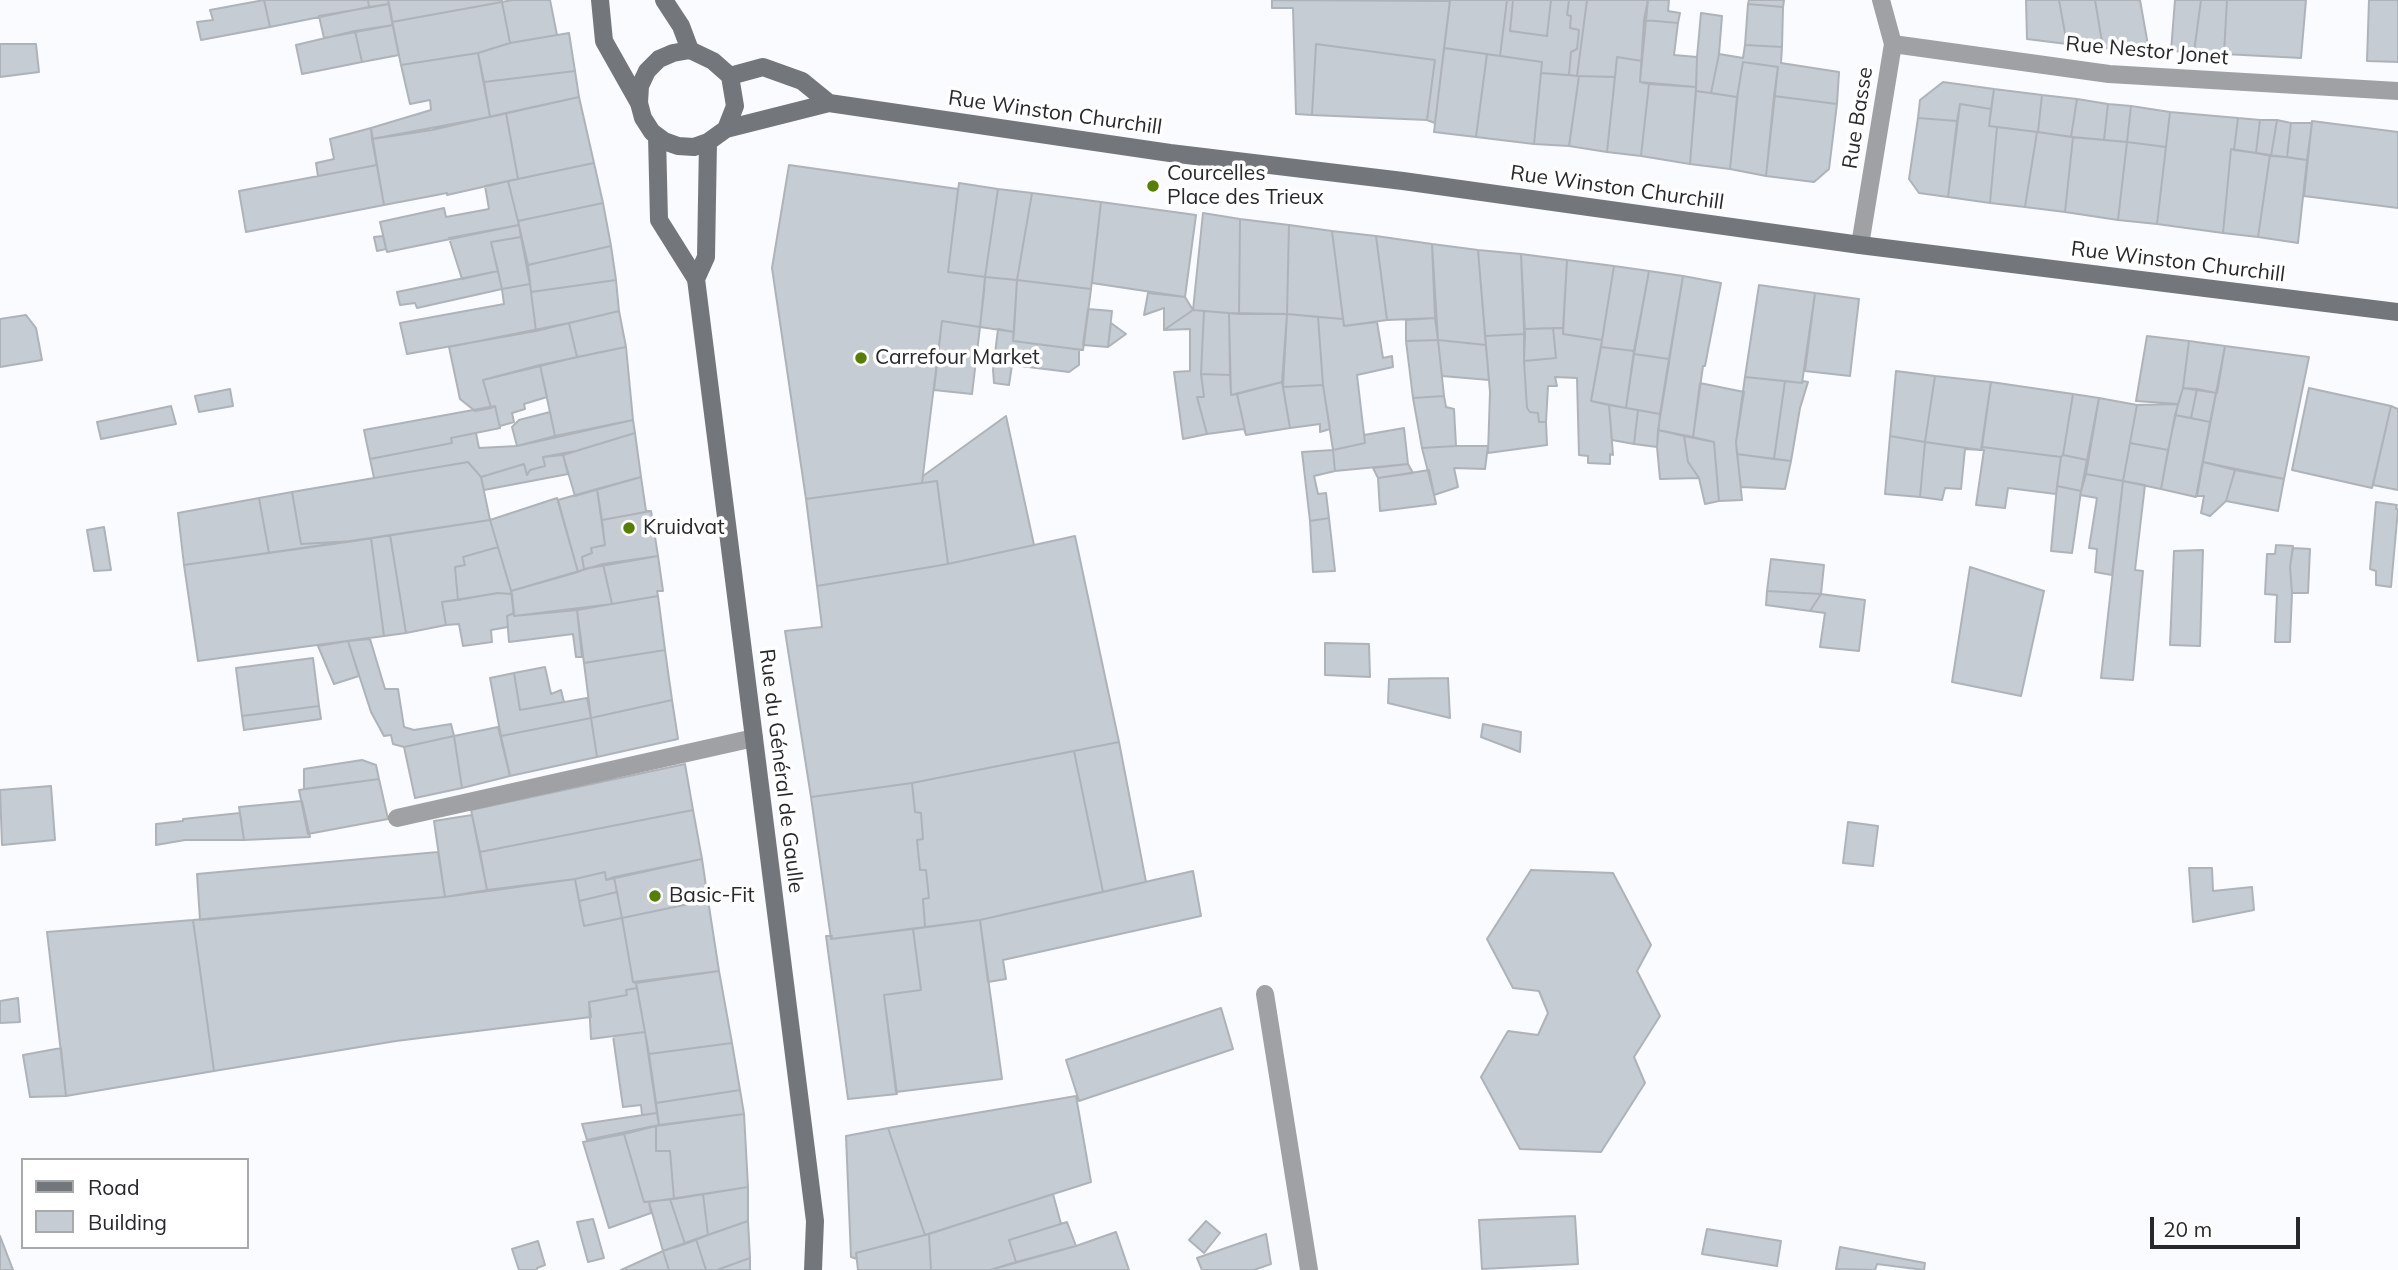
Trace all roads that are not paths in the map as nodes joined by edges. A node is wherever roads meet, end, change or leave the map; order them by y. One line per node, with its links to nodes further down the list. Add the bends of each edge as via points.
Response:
1 (600, 0): 8 (main road, via 604,41)
2 (664, 0): 5 (main road)
3 (1881, 0): 4 (street, Rue Basse)
4 (1893, 44): 7 (street, Rue Nestor Jonet, via 2109,74); 13 (street, Rue Basse)
5 (690, 50): 6 (main road); 8 (main road, via 659,59 647,71)
6 (730, 76): 9 (main road, via 763,67 802,81); 10 (main road, via 735,106)
7 (2398, 91)
8 (639, 103): 11 (main road, via 643,118)
9 (830, 103): 10 (main road); 13 (main road, Rue Winston Churchill)
10 (726, 129): 12 (main road)
11 (657, 136): 12 (main road, via 678,146); 14 (main road, via 659,220)
12 (708, 142): 14 (main road, via 706,257)
13 (1860, 245): 15 (main road, Rue Winston Churchill)
14 (696, 279): 16 (main road, Rue du Général de Gaulle)
15 (2398, 312)
16 (754, 738): 17 (street); 19 (main road, Rue du Général de Gaulle, via 815,1222)
17 (397, 818)
18 (1265, 994): 20 (street)
19 (813, 1270)
20 (1309, 1270)

